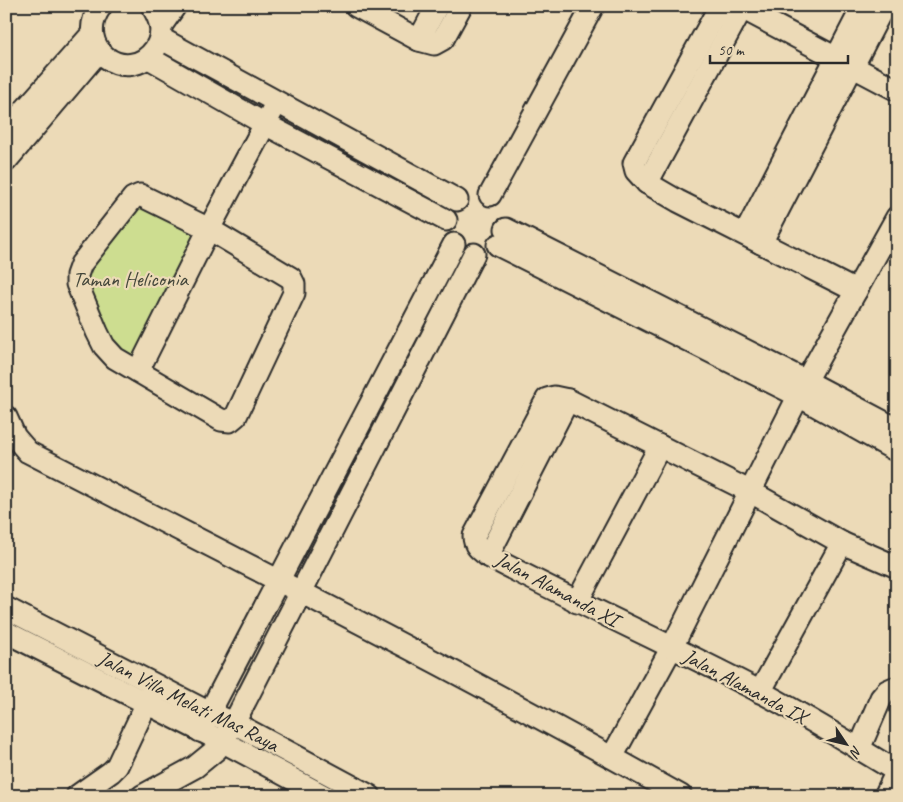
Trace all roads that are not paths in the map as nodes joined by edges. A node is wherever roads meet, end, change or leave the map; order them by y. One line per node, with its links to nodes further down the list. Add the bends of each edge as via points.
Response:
1 (83, 6): 14 (street)
2 (101, 6): 14 (street, via 95,14)
3 (152, 6): 13 (street, via 158,16)
4 (175, 6): 13 (street)
5 (356, 6): 15 (street)
6 (436, 6): 15 (street)
7 (462, 6): 15 (street, via 440,42 434,44)
8 (593, 6): 24 (street)
9 (720, 6): 23 (street, via 634,163 636,171)
10 (863, 6): 17 (street)
11 (884, 6): 17 (street)
12 (741, 7): 17 (street); 23 (street)
13 (160, 32): 16 (street, via 158,44); 19 (street)
14 (94, 37): 16 (street, via 106,58 116,63 126,65); 21 (street); 22 (street)
15 (419, 40)
16 (148, 58): 20 (street)
17 (844, 62): 18 (street); 30 (street)
18 (897, 90)
19 (278, 102): 20 (street); 25 (street)
20 (265, 124): 26 (street); 28 (street)
21 (7, 125)
22 (6, 161)
23 (647, 182): 30 (street)
24 (490, 195): 25 (street, via 478,192); 29 (street, via 506,216)
25 (456, 200): 26 (street)
26 (446, 220): 31 (street, via 447,233)
27 (895, 224): 33 (street)
28 (209, 229): 34 (street); 34 (street, via 140,195 133,198 81,264 77,284 100,340 115,358); 34 (street, via 291,278 294,284 294,293 236,416 221,420)
29 (502, 237): 32 (street, via 491,251); 35 (street)
30 (753, 238): 33 (street)
31 (454, 244): 32 (street); 43 (street)
32 (474, 254): 44 (street)
33 (856, 292): 35 (street)
34 (138, 371)
35 (803, 389): 37 (street); 39 (street); 40 (street)
36 (6, 417): 43 (street, via 15,438 28,452)
37 (897, 429)
38 (660, 446): 40 (street); 45 (street); 45 (street, Jalan Alamanda XI, via 568,400 554,397 547,400 474,536 478,548 488,556)
39 (897, 451)
40 (751, 492): 41 (street); 48 (street)
41 (842, 543): 42 (street); 51 (street)
42 (897, 567)
43 (278, 581): 44 (street); 53 (street)
44 (302, 593): 54 (street); 57 (street)
45 (577, 602): 48 (street, Jalan Alamanda XI)
46 (6, 608): 49 (street, Jalan Villa Melati Mas Raya)
47 (6, 632): 52 (street, Jalan Villa Melati Mas Raya)
48 (672, 647): 51 (street, Jalan Alamanda IX); 57 (street)
49 (156, 685): 52 (street); 53 (street, Jalan Villa Melati Mas Raya)
50 (897, 690): 56 (street, via 887,691 881,698)
51 (760, 692): 56 (street, Jalan Alamanda IX)
52 (146, 704): 53 (street, Jalan Villa Melati Mas Raya); 59 (street, via 117,766)
53 (205, 722): 54 (street, Jalan Villa Melati Mas Raya); 55 (street, Jalan Villa Melati Mas Raya)
54 (234, 723): 55 (street); 62 (street, Jalan Villa Melati Mas Raya)
55 (222, 742): 60 (street, via 195,767); 61 (street, Jalan Villa Melati Mas Raya)
56 (859, 749): 58 (street, Jalan Alamanda IX)
57 (612, 757): 63 (street)
58 (896, 771): 64 (street)
59 (77, 796)
60 (142, 796)
61 (324, 796)
62 (370, 796)
63 (681, 796)
64 (885, 796)

